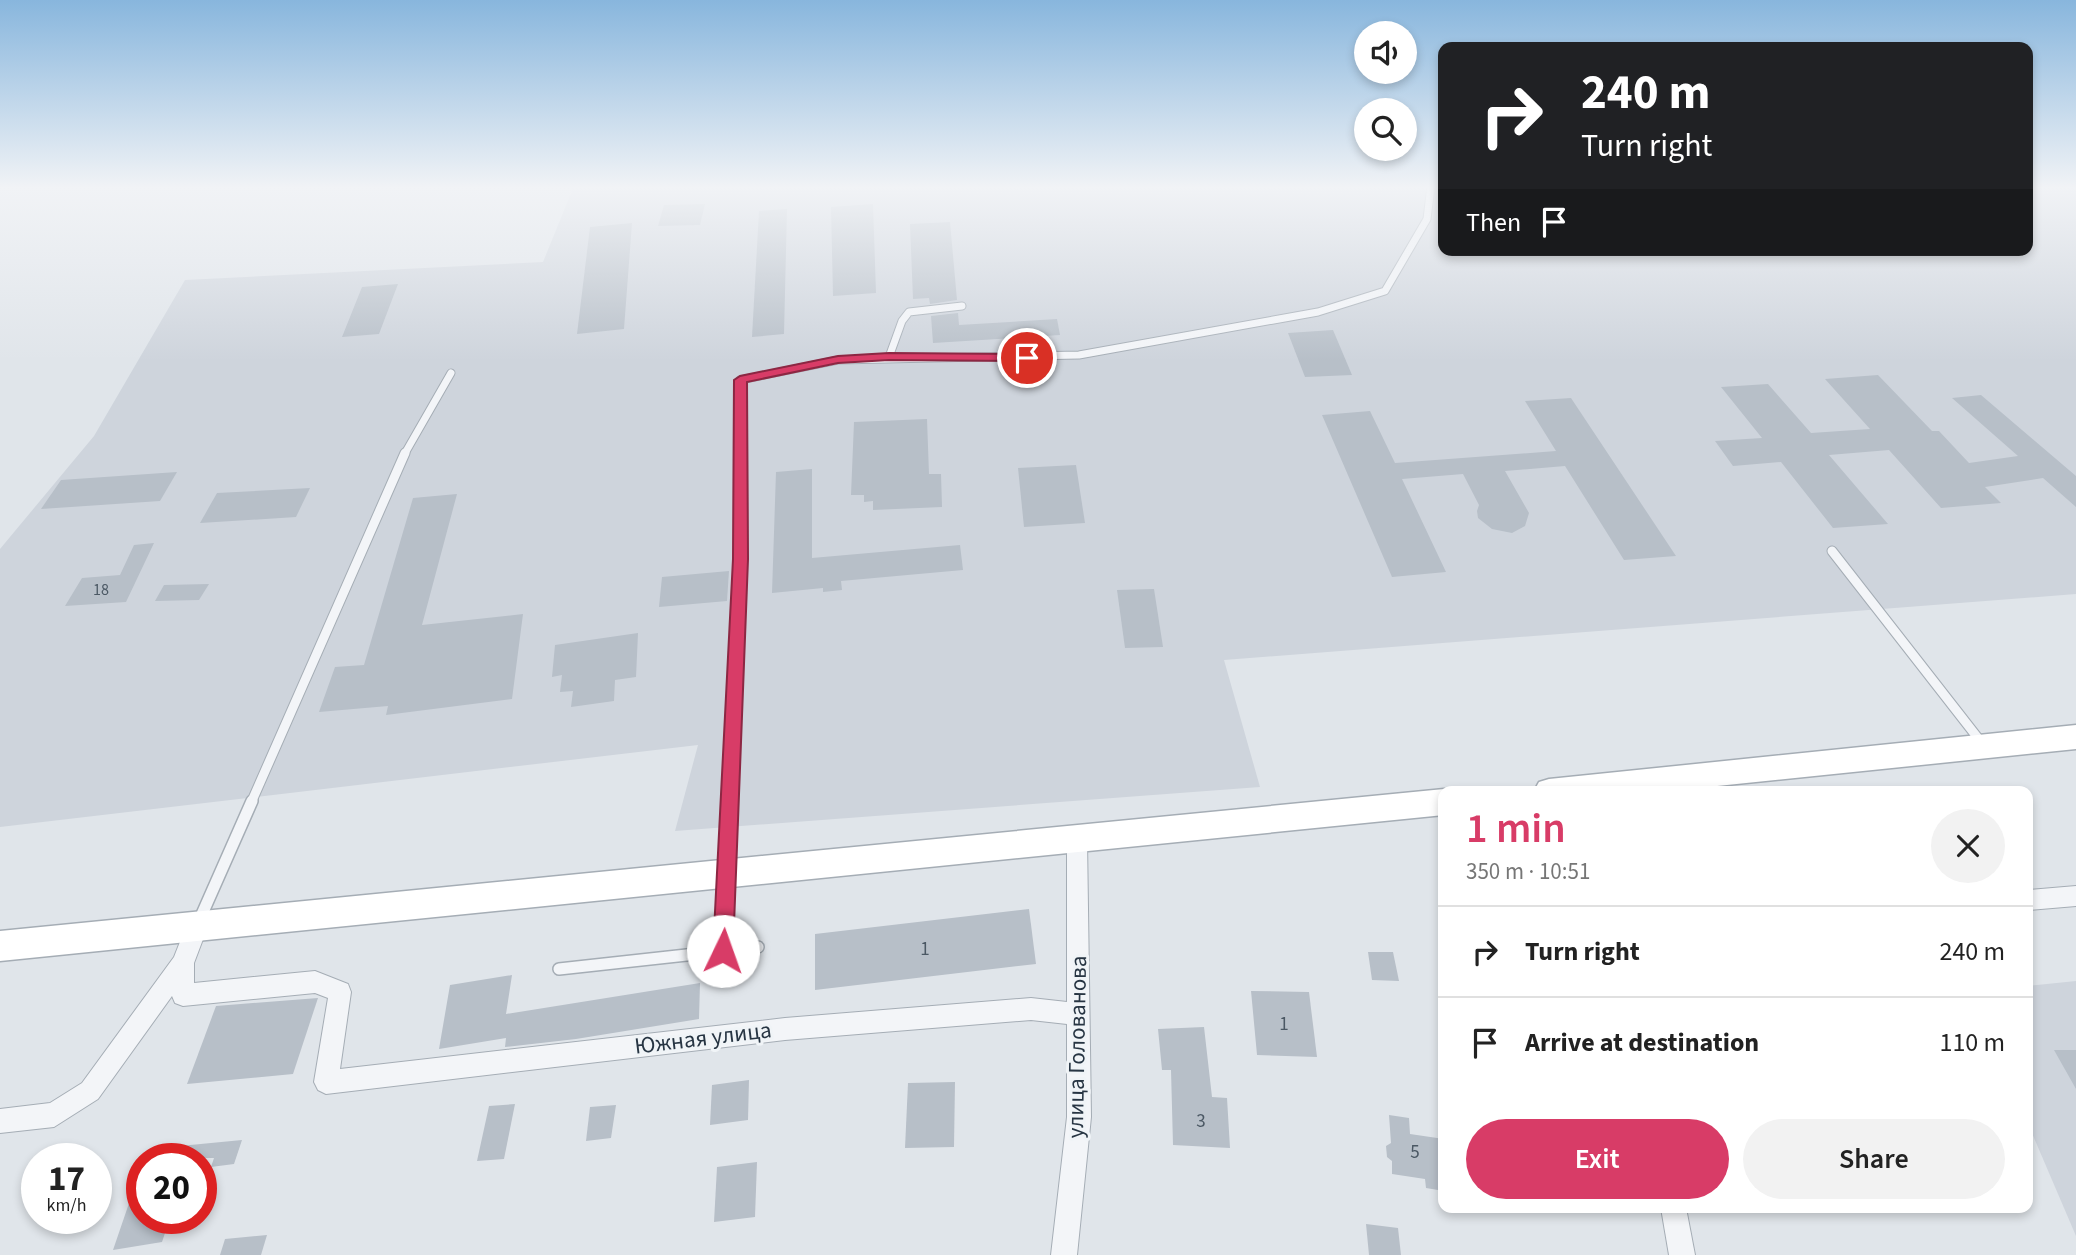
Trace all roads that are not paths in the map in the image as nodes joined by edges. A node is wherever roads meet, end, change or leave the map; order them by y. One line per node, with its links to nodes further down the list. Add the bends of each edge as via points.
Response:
1 (1412, 245): 3 (lane, via 1385,291 1318,312 1079,355)
2 (962, 306): 3 (lane, via 909,312)
3 (889, 357): 11 (lane, via 838,360 740,380 740,559)
4 (450, 373): 14 (lane, via 408,443)
5 (1832, 551): 7 (lane)
6 (2076, 737): 7 (main road)
7 (1984, 747): 8 (main road)
8 (1611, 786)
9 (1438, 803): 10 (main road)
10 (1077, 839): 11 (main road); 20 (street, улица Голованова)
11 (726, 874): 14 (main road); 17 (lane)
12 (2076, 896): 13 (street)
13 (2033, 900)
14 (197, 926): 15 (main road); 18 (street)
15 (0, 946)
16 (758, 947): 17 (lane)
17 (723, 951): 19 (lane)
18 (183, 963): 20 (street, Южная улица, via 183,995 315,982 340,992 326,1082 798,1027 1031,1009); 21 (street, via 90,1091 54,1115)
19 (559, 969)
20 (1080, 1015): 23 (street, улица Голованова, via 1079,1117)
21 (0, 1121)
22 (1675, 1213): 24 (street)
23 (1064, 1255)
24 (1682, 1255)

